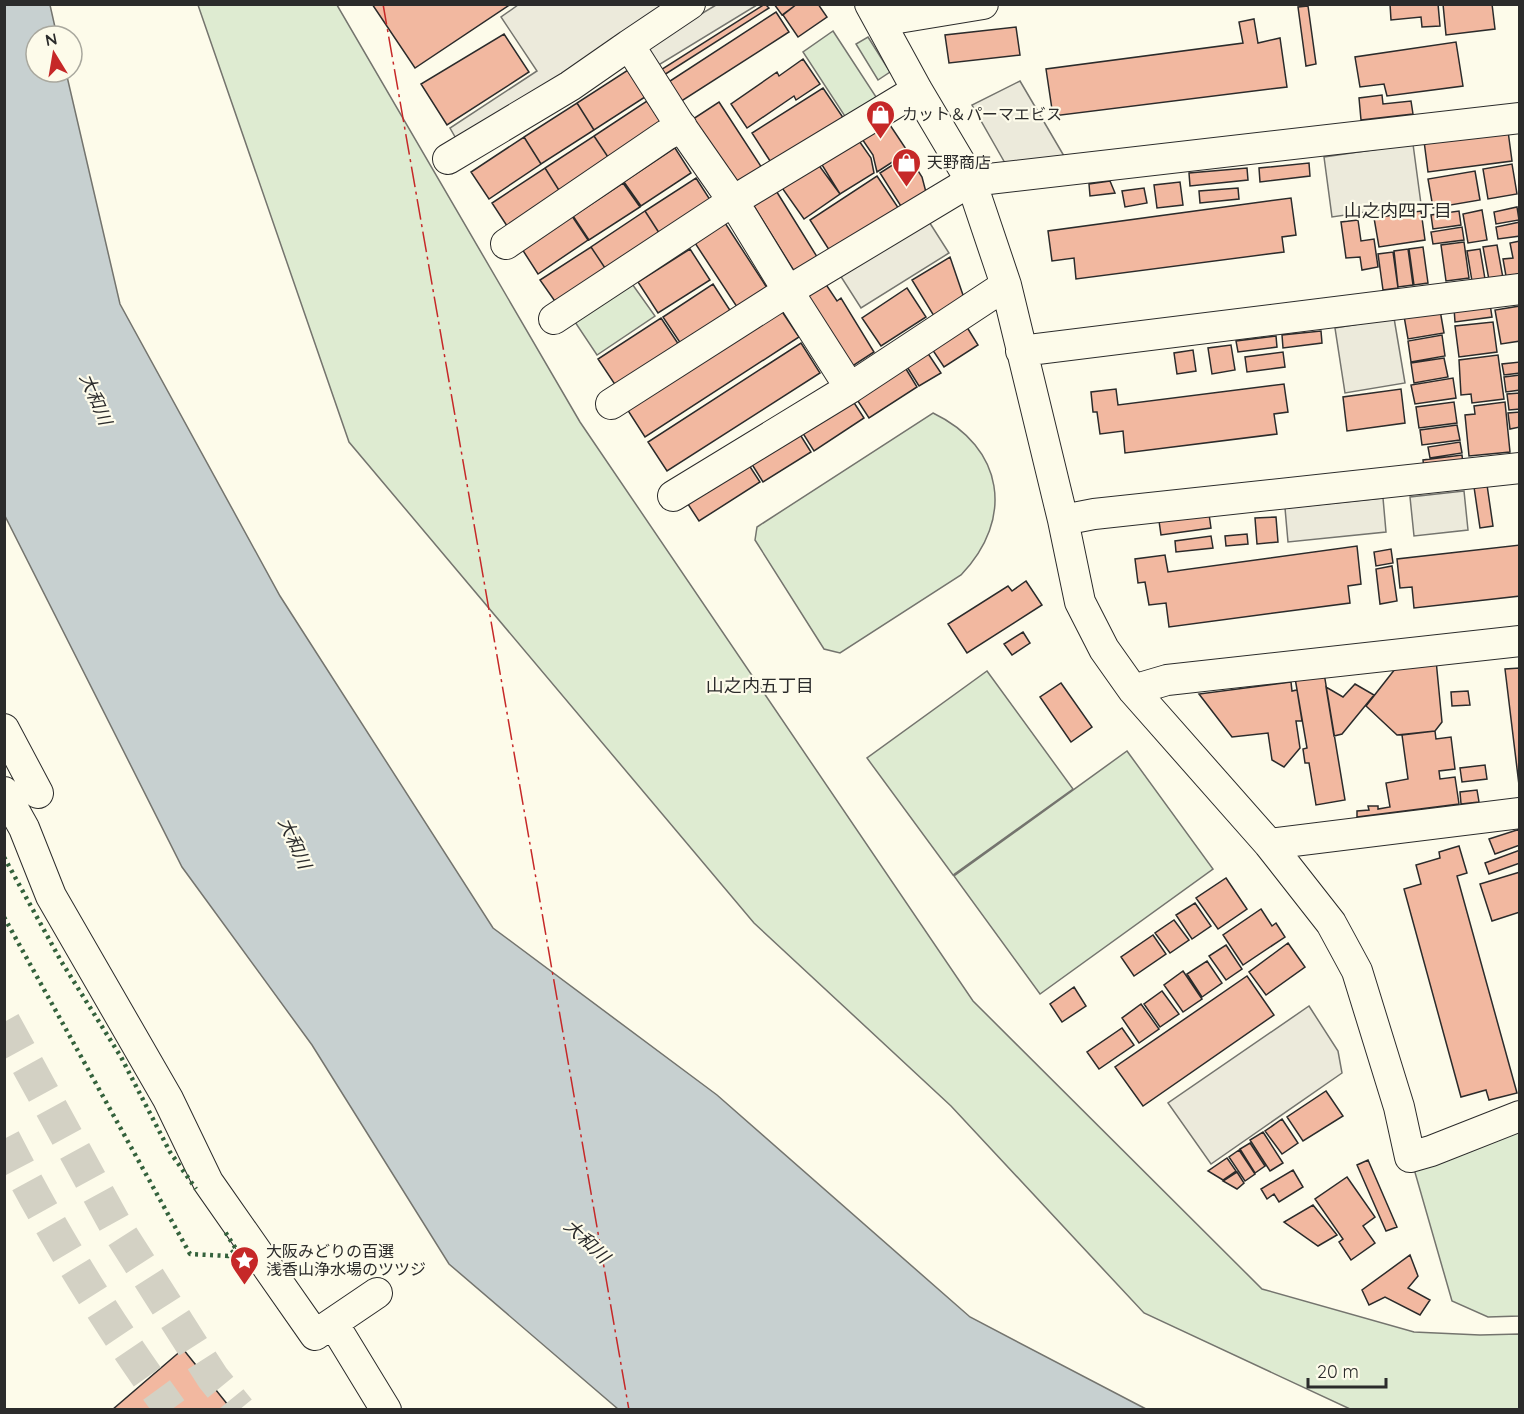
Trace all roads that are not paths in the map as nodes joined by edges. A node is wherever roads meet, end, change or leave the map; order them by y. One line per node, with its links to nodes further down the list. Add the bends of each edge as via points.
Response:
1 (690, 4): 4 (street)
2 (983, 4): 3 (street)
3 (875, 13): 5 (street)
4 (629, 45): 7 (street); 8 (street, via 570,86)
5 (917, 90): 9 (street); 10 (street)
6 (1520, 118): 9 (street)
7 (682, 127): 10 (street); 11 (street)
8 (448, 159)
9 (971, 181): 12 (street); 14 (street)
10 (733, 201): 14 (street); 15 (street)
11 (506, 244)
12 (1006, 285): 16 (street); 17 (street)
13 (1520, 289): 16 (street)
14 (788, 291): 17 (street); 18 (street)
15 (554, 319)
16 (1021, 351): 21 (street)
17 (850, 388): 20 (street)
18 (611, 404)
19 (1520, 468): 21 (street)
20 (673, 496)
21 (1063, 520): 23 (street, via 1080,602 1104,649)
22 (1520, 640): 23 (street, via 1167,680)
23 (1133, 690): 28 (street)
24 (4, 729): 26 (street)
25 (4, 792): 31 (street, via 24,828 51,896 168,1099 208,1182 315,1335)
26 (38, 793)
27 (1520, 813): 28 (street)
28 (1269, 844): 29 (street, via 1331,923 1357,971 1399,1107 1410,1157)
29 (1520, 1116)
30 (378, 1293): 31 (street)
31 (333, 1323): 32 (street)
32 (386, 1410)

